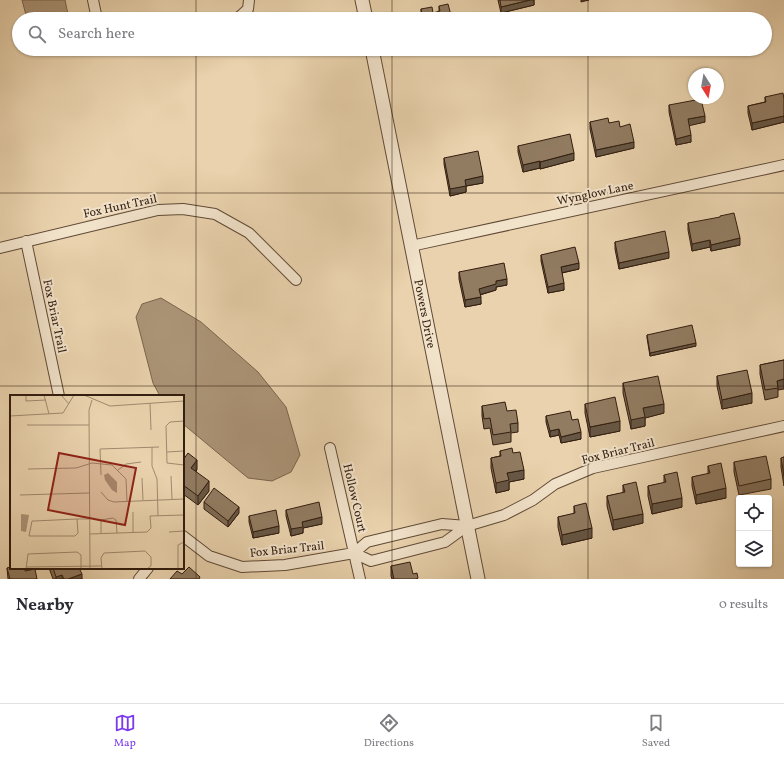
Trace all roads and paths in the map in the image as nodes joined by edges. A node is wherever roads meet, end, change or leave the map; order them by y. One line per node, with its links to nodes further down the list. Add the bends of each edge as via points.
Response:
1 (93, 0): 4 (street)
2 (249, 0): 5 (street, via 248,9)
3 (362, 0): 6 (street)
4 (96, 12)
5 (245, 12)
6 (365, 12)
7 (373, 56): 10 (street, Powers Drive)
8 (784, 166): 10 (street, Wynglow Lane)
9 (26, 241): 11 (street, Fox Hunt Trail); 12 (street, Fox Hunt Trail, via 158,210 183,209 215,214 249,233); 13 (street, Fox Briar Trail)
10 (411, 246): 16 (street, Powers Drive)
11 (0, 248)
12 (296, 280)
13 (59, 395)
14 (784, 426): 16 (street, Fox Briar Trail, via 593,468 555,484 533,500 504,515)
15 (330, 448): 18 (street, Hollow Court)
16 (467, 526): 18 (street, Fox Briar Trail, via 442,524 367,542); 18 (street, Fox Briar Trail, via 445,542 371,561); 22 (street, Powers Drive)
17 (184, 537): 18 (street, Fox Briar Trail, via 209,556 242,567 284,564)
18 (354, 553): 21 (street, Hollow Court)
19 (147, 569): 20 (street)
20 (138, 579)
21 (360, 579)
22 (478, 579)

